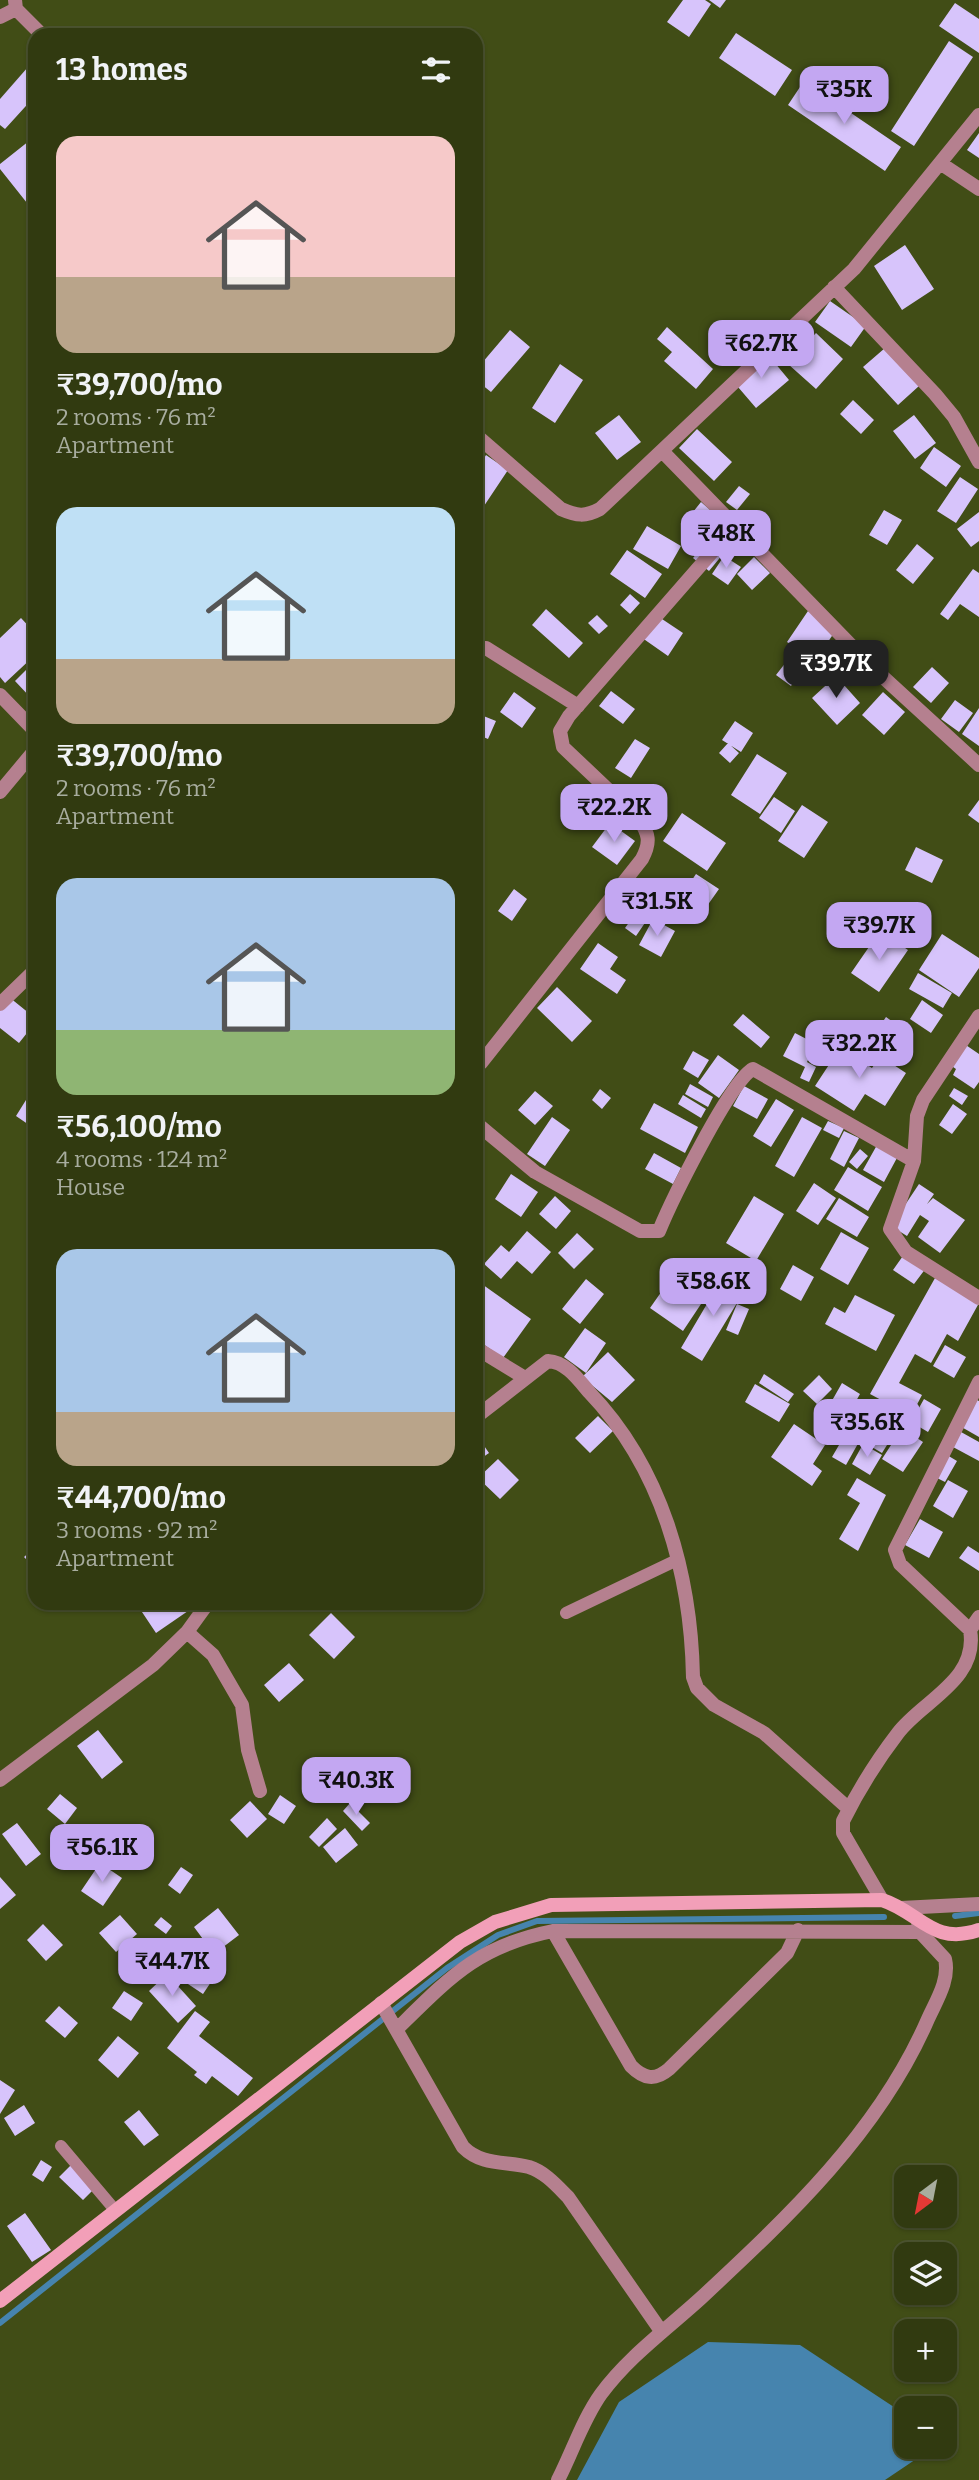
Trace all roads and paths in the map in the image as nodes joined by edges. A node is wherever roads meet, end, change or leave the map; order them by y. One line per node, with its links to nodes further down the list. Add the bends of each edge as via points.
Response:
1 (16, 5): 2 (street); 3 (street)
2 (0, 17)
3 (37, 28)
4 (979, 115): 5 (street)
5 (940, 163): 6 (street); 7 (street, via 854,270)
6 (979, 189)
7 (834, 287): 9 (street); 10 (street, via 935,394)
8 (483, 441): 9 (street, via 561,509 576,516 600,509)
9 (663, 452): 11 (street)
10 (979, 462)
11 (734, 527): 14 (street); 17 (street, via 871,666)
12 (483, 648): 14 (street)
13 (0, 695): 15 (street)
14 (578, 706): 22 (street, via 560,731 563,747 639,819 649,833 649,845)
15 (28, 724)
16 (28, 758): 18 (street)
17 (979, 765)
18 (0, 792)
19 (28, 977): 20 (street)
20 (0, 1004)
21 (979, 1016): 24 (street, via 923,1100 917,1116)
22 (483, 1060)
23 (483, 1129): 24 (street, via 535,1172 640,1231 659,1231 720,1112 744,1073 753,1069)
24 (914, 1161): 25 (street, via 890,1229 895,1241)
25 (979, 1298)
26 (483, 1352): 27 (street)
27 (525, 1378): 29 (street); 30 (street, via 548,1361 558,1362 608,1412 627,1435 653,1486)
28 (979, 1382): 34 (street, via 895,1550 900,1564)
29 (483, 1411)
30 (677, 1560): 32 (lane); 38 (street, via 689,1606 697,1688 714,1705 764,1733)
31 (203, 1610): 35 (street)
32 (566, 1613)
33 (979, 1617): 34 (street)
34 (970, 1630): 38 (street, via 976,1642 969,1670 897,1734)
35 (187, 1632): 36 (street, via 153,1665); 37 (street, via 213,1655 242,1705)
36 (0, 1780)
37 (260, 1791)
38 (849, 1809): 39 (street, via 843,1833)
39 (881, 1900): 41 (street); 46 (street, via 542,1907 495,1922 460,1942)
40 (979, 1904): 41 (street)
41 (901, 1908): 42 (street)
42 (919, 1928): 43 (street); 44 (street, via 954,1935); 50 (street, via 945,1959 946,1976 916,2047 874,2115 833,2169)
43 (798, 1930): 45 (street); 45 (street, via 787,1953 659,2077 639,2074 631,2066)
44 (979, 1930)
45 (553, 1931): 46 (street, via 522,1937 475,1958)
46 (389, 2016): 48 (street); 50 (street, via 463,2147 482,2161 531,2168 549,2178 568,2197)
47 (61, 2146): 48 (lane)
48 (115, 2210): 49 (street)
49 (0, 2301)
50 (661, 2331): 51 (street, via 601,2395)
51 (558, 2480)

